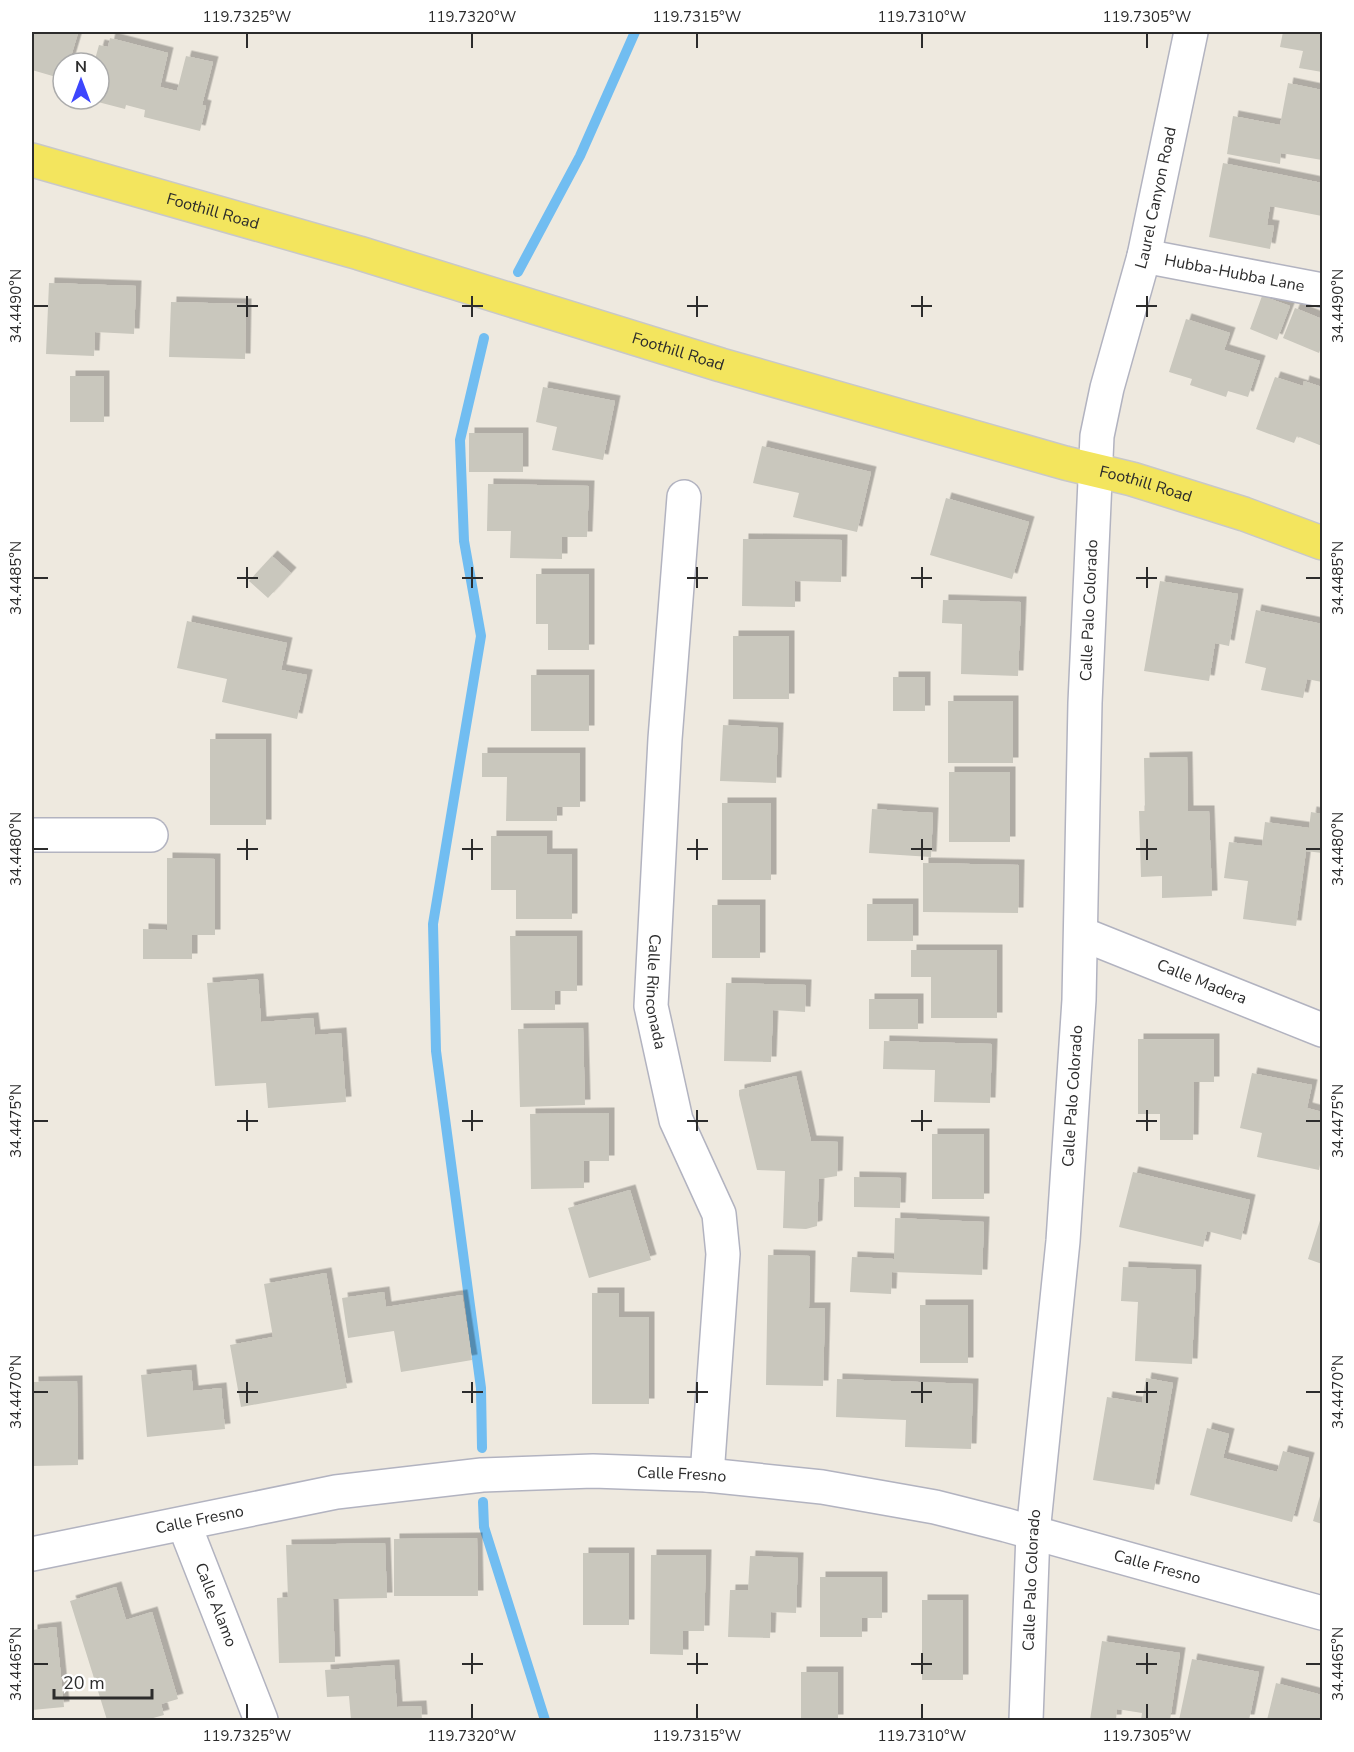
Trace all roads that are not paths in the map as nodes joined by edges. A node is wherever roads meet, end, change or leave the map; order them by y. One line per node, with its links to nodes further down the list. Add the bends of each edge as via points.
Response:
1 (1191, 32): 3 (street, Laurel Canyon Road)
2 (32, 160): 5 (main road, Foothill Road, via 359,253 711,362)
3 (1144, 256): 4 (street, Hubba-Hubba Lane); 5 (street, Laurel Canyon Road, via 1107,388 1097,436)
4 (1323, 290)
5 (1096, 470): 7 (main road, Foothill Road, via 1234,511); 10 (street, Calle Palo Colorado, via 1085,703)
6 (684, 497): 12 (street, Calle Rinconada, via 665,740 651,1006 676,1120 719,1214 722,1234)
7 (1323, 543)
8 (32, 835): 9 (street)
9 (151, 835)
10 (1082, 934): 11 (street, Calle Madera); 14 (street, Calle Palo Colorado, via 1063,1241)
11 (1323, 1030)
12 (707, 1475): 13 (street, Calle Fresno, via 593,1471 472,1476 336,1492); 14 (street, Calle Fresno, via 822,1487 923,1505)
13 (184, 1524): 15 (street, Calle Fresno); 17 (street, Calle Alamo)
14 (1033, 1533): 16 (street, Calle Fresno); 18 (street, Calle Palo Colorado)
15 (32, 1554)
16 (1323, 1613)
17 (261, 1720)
18 (1026, 1720)

